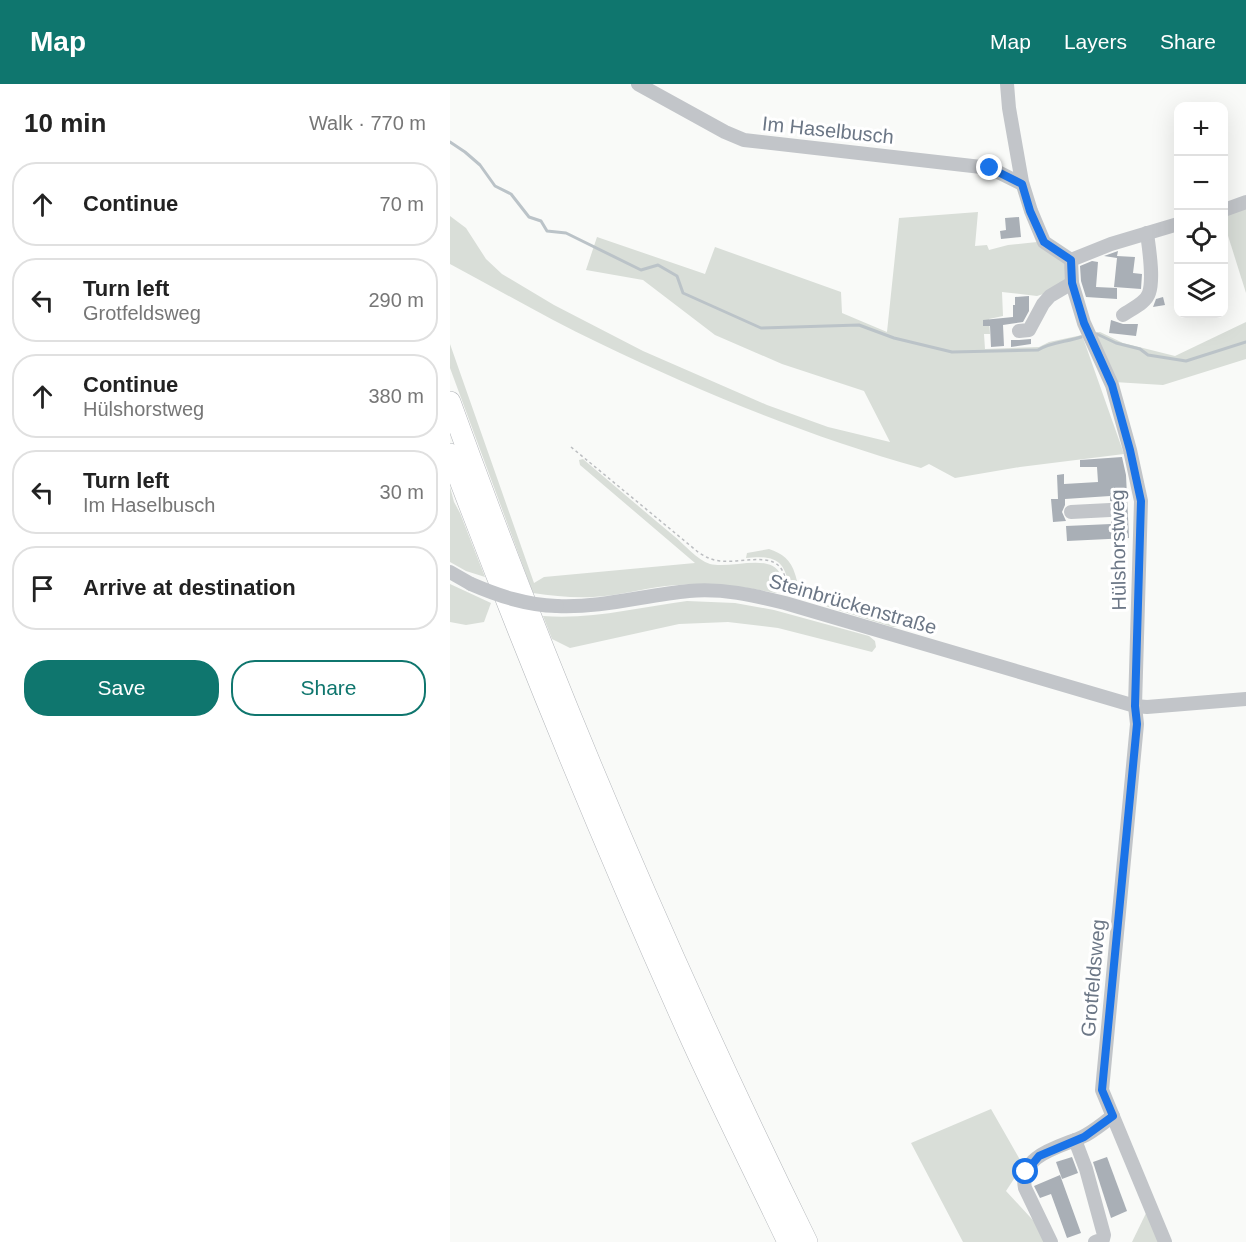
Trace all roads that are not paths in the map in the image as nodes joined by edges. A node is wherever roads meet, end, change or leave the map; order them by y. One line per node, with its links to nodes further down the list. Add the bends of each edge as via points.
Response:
1 (638, 84): 3 (street, Im Haselbusch, via 744,140 990,168)
2 (1007, 84): 3 (street)
3 (1022, 184): 8 (street, via 1044,242)
4 (1246, 202): 5 (street)
5 (1228, 209)
6 (1174, 225): 7 (street)
7 (1147, 233): 8 (street); 10 (street, via 1149,293)
8 (1071, 260): 9 (street, Hülshorstweg)
9 (1072, 283): 11 (street, via 1050,296 1029,330); 18 (street, Hülshorstweg, via 1084,323 1112,385 1141,501 1134,510)
10 (1124, 315)
11 (1019, 331)
12 (450, 402): 22 (highway, via 526,607 643,889)
13 (450, 454): 21 (highway, via 524,648 633,907)
14 (1110, 510): 15 (street)
15 (1071, 512)
16 (450, 572): 18 (street, Steinbrückenstraße, bridge, via 514,600 557,606 584,606 690,591 750,595)
17 (1246, 699): 18 (street, Steinbrückenstraße)
18 (1135, 706): 19 (street, Grotfeldsweg, via 1137,724 1102,1090)
19 (1113, 1116): 20 (street); 25 (street, Grotfeldsweg)
20 (1075, 1140): 23 (street, via 1039,1156 1023,1181); 24 (street, via 1104,1235)
21 (788, 1242)
22 (807, 1242)
23 (1051, 1242)
24 (1095, 1242)
25 (1166, 1242)

